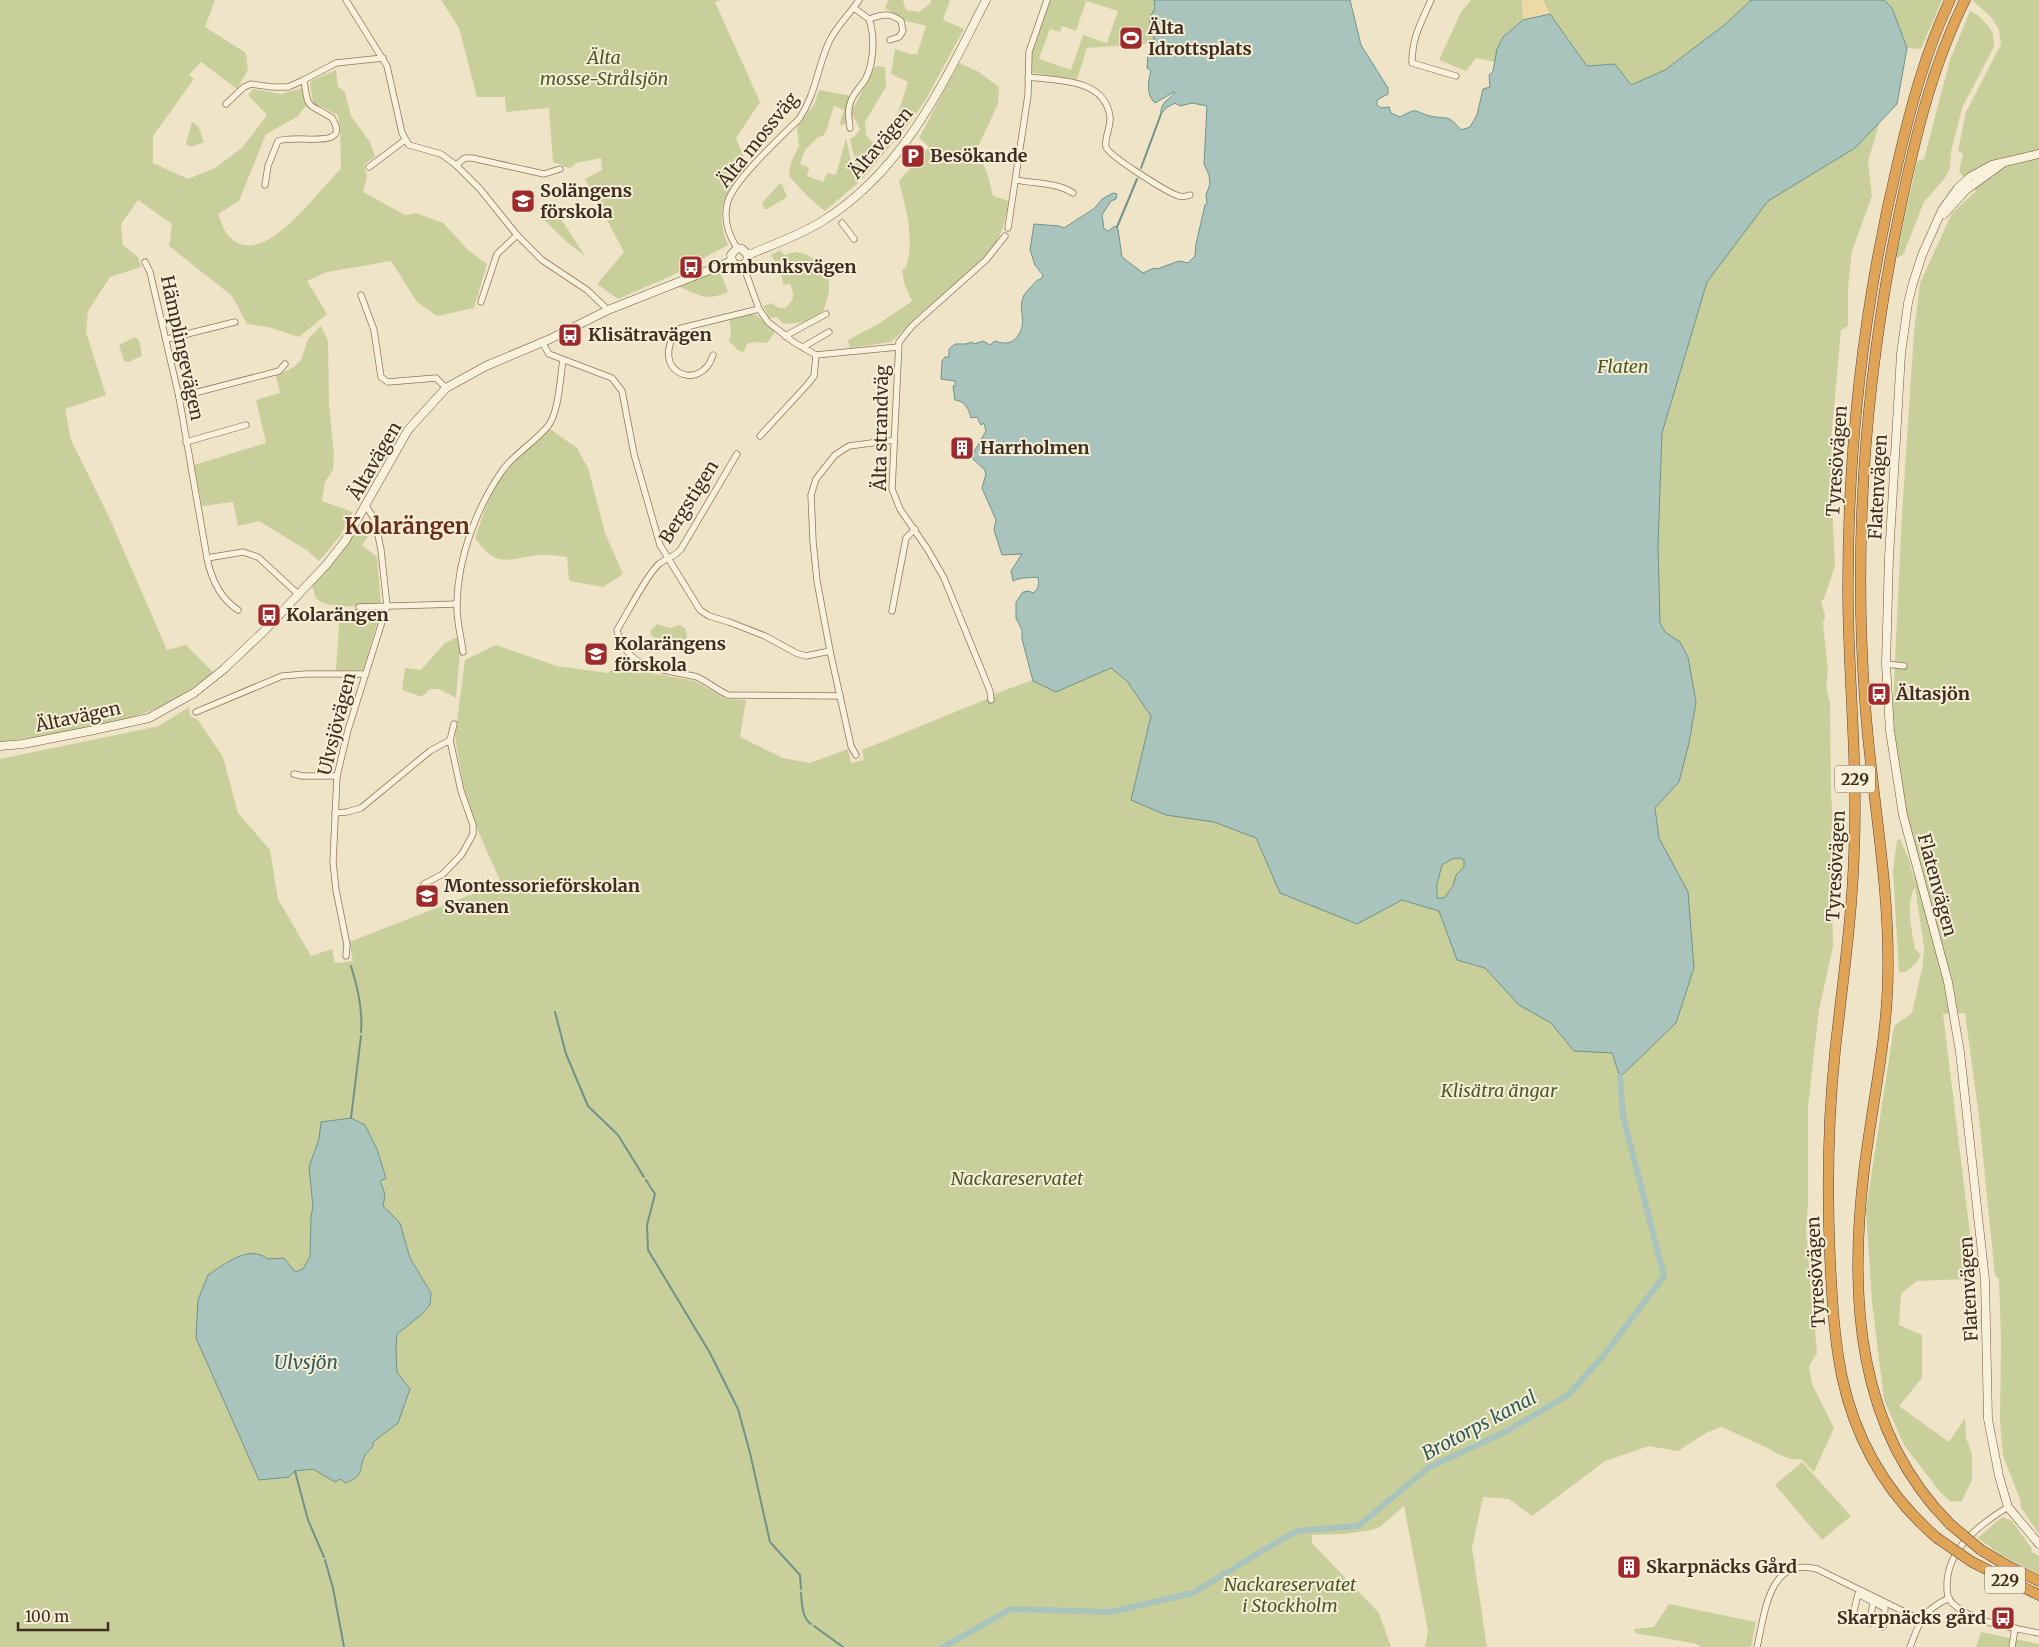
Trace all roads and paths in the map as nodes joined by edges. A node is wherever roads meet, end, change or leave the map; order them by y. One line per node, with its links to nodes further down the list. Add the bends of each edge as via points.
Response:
1 (346, 0): 11 (street)
2 (859, 0): 8 (street, Älta mossväg)
3 (986, 0): 32 (street, Ältavägen, via 925,115 888,163 862,190 820,223)
4 (1047, 0): 13 (street, via 1029,52)
5 (1431, 0): 12 (street, via 1412,45 1412,63)
6 (1950, 0): 89 (highway, Tyresövägen / 229, bridge, via 1924,65 1891,189 1869,311 1857,407 1848,558 1855,780 1854,856 1848,948 1834,1064 1828,1174 1832,1294 1847,1399 1864,1444 1883,1479 1937,1538 1972,1562)
7 (1965, 0): 88 (highway, Tyresövägen / 229, bridge, via 1943,48 1904,189 1879,326 1867,430 1861,563 1865,699 1886,908 1888,967 1885,1028 1861,1199 1862,1324 1873,1390 1888,1436 1917,1486 1950,1524 1981,1550)
8 (854, 8): 9 (street); 31 (street, Älta mossväg, via 829,41 813,94 799,119 740,181 728,200 727,226)
9 (869, 19): 10 (street, via 882,14 892,15 900,21 903,31 899,38); 16 (street, via 871,66 851,100 848,113)
10 (890, 40)
11 (383, 58): 14 (street, via 336,63); 17 (street)
12 (1456, 76)
13 (1028, 77): 22 (street); 25 (street, via 1084,84 1092,89 1103,99 1110,116 1106,144 1109,152 1178,196)
14 (304, 80): 15 (street, via 288,87 250,84); 23 (street, via 307,102 332,118 335,135 324,140 288,137 278,141 268,166)
15 (226, 104)
16 (850, 128)
17 (405, 140): 19 (street, via 409,145 442,154); 20 (street)
18 (2039, 154): 71 (street, Flatenvägen, via 2004,162 1966,190 1936,224 1913,283 1903,334)
19 (456, 164): 21 (street, via 472,158 544,174); 28 (street)
20 (369, 167)
21 (560, 169)
22 (1016, 180): 24 (street, via 1054,185); 27 (street)
23 (265, 185)
24 (1073, 193)
25 (1190, 195)
26 (842, 223): 30 (street)
27 (1008, 228)
28 (517, 235): 37 (street, via 497,254); 39 (street, via 542,260 587,290)
29 (1004, 236): 47 (street, Älta strandväg, via 986,260 905,333)
30 (854, 239)
31 (737, 248): 32 (street, via 742,248); 33 (street, via 731,255)
32 (748, 255): 35 (street)
33 (732, 261): 35 (street); 39 (street, Ältavägen)
34 (145, 262): 44 (street, Hämplingevägen)
35 (743, 265): 38 (street)
36 (361, 294): 52 (street, via 374,330 382,378 388,382 436,378)
37 (482, 302)
38 (759, 309): 43 (street, via 768,322); 48 (street, via 678,328 671,338 668,360 679,372 700,372 706,368)
39 (608, 310): 45 (street, Ältavägen)
40 (826, 314): 43 (street)
41 (234, 322): 44 (street)
42 (829, 332): 46 (street)
43 (785, 336): 46 (street)
44 (167, 339): 53 (street, Hämplingevägen)
45 (542, 342): 50 (street, via 549,354); 52 (street, Ältavägen, via 486,366)
46 (803, 347): 49 (street)
47 (898, 347): 49 (street); 56 (street, Älta strandväg)
48 (712, 355)
49 (816, 355): 55 (street, via 814,376 808,385)
50 (563, 360): 62 (street, via 612,378 622,391 637,463 660,544); 64 (street, via 549,425 503,469 484,500 462,561)
51 (285, 364): 53 (street, via 279,371)
52 (446, 388): 59 (street, Ältavägen, via 408,430)
53 (179, 397): 57 (street, Hämplingevägen)
54 (246, 425): 57 (street, Hämplingevägen)
55 (760, 436)
56 (894, 440): 60 (street, Älta strandväg, via 892,489 900,509); 69 (street, via 849,446 836,455 816,479 811,495 817,581)
57 (186, 442): 61 (street, Hämplingevägen)
58 (737, 454): 62 (street, Bergstigen, via 681,549)
59 (366, 506): 63 (street, Ältavägen, via 341,547); 65 (street, Ulvsjövägen, via 375,520)
60 (915, 529): 68 (street, via 906,538); 75 (street, Älta strandväg, via 948,586)
61 (208, 558): 63 (street, via 243,552 258,557); 67 (street, Hämplingevägen, via 211,576 218,589)
62 (669, 558): 69 (street, via 700,610 709,616 806,656); 74 (street, Bergstigen, via 658,564 618,630 625,649 635,659 652,669 697,677 728,695)
63 (298, 594): 79 (street, Ältavägen, via 224,669 194,693 158,714 94,730)
64 (456, 604): 65 (street); 70 (street)
65 (387, 606): 66 (street); 73 (street, Ulvsjövägen)
66 (359, 608)
67 (238, 610)
68 (892, 611)
69 (830, 650): 74 (street)
70 (463, 652)
71 (1886, 664): 72 (street); 86 (street, Flatenvägen, via 1890,731 1903,815 1948,982 1960,1052 1985,1280 1988,1419)
72 (1904, 666)
73 (364, 674): 76 (street, via 282,676); 82 (street, Ulvsjövägen)
74 (840, 696): 80 (street)
75 (991, 700)
76 (196, 712)
77 (454, 724): 78 (street)
78 (450, 740): 83 (street, via 430,751 361,808); 84 (street, via 473,834 458,859 443,874)
79 (0, 746)
80 (856, 755)
81 (294, 774): 82 (street)
82 (337, 776): 83 (street, Ulvsjövägen)
83 (334, 813): 85 (street, Ulvsjövägen, via 333,862)
84 (424, 884)
85 (346, 956)
86 (2008, 1507): 87 (street, Flatenvägen); 90 (street, via 1991,1518 1957,1550 1947,1575)
87 (2039, 1544)
88 (2039, 1581)
89 (2039, 1595)
90 (1949, 1598): 93 (street, via 1932,1607); 96 (street, via 1963,1611 1980,1619)
91 (1873, 1602): 92 (street, via 1858,1594); 94 (street); 95 (street, via 1886,1608)
92 (1852, 1619)
93 (1921, 1620): 98 (street, via 1817,1570 1796,1568 1772,1586); 99 (street)
94 (1870, 1623)
95 (1883, 1626)
96 (2015, 1628): 97 (street); 100 (street)
97 (2039, 1633)
98 (1757, 1647)
99 (1910, 1647)
100 (2012, 1647)

